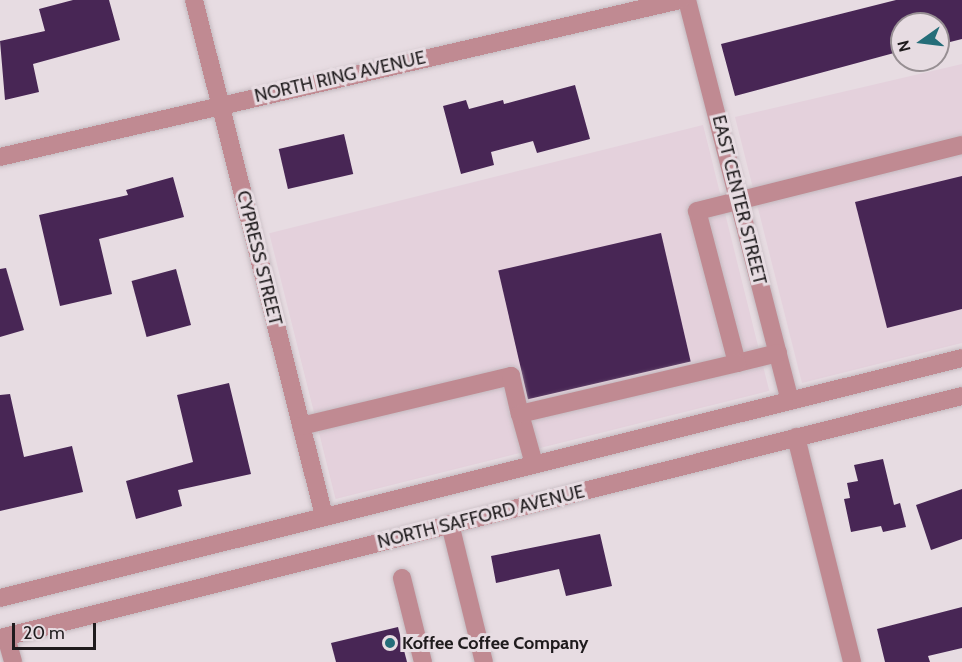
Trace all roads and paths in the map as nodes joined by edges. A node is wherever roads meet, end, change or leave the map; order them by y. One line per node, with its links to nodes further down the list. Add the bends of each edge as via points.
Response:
1 (195, 0): 5 (street, CYPRESS STREET)
2 (680, 0): 4 (street, NORTH RING AVENUE)
3 (687, 0): 8 (street, EAST CENTER STREET)
4 (635, 5): 5 (street, NORTH RING AVENUE)
5 (220, 104): 7 (street, NORTH RING AVENUE); 15 (street, CYPRESS STREET)
6 (962, 145): 8 (street)
7 (0, 157)
8 (740, 201): 9 (street, EAST CENTER STREET); 11 (street, via 697,212)
9 (778, 353): 11 (street); 13 (street, EAST CENTER STREET)
10 (962, 358): 13 (street)
11 (737, 363): 14 (street)
12 (962, 396): 16 (street, NORTH SAFFORD AVENUE)
13 (790, 401): 17 (street)
14 (520, 414): 15 (street, via 511,376); 17 (street)
15 (301, 426): 18 (street, CYPRESS STREET)
16 (796, 437): 19 (street, NORTH SAFFORD AVENUE); 26 (street)
17 (534, 464): 18 (street)
18 (324, 516): 21 (street)
19 (450, 524): 22 (street, NORTH SAFFORD AVENUE); 23 (street)
20 (402, 578): 25 (street)
21 (0, 598)
22 (3, 637): 24 (street)
23 (479, 661)
24 (13, 662)
25 (423, 662)
26 (852, 662)

